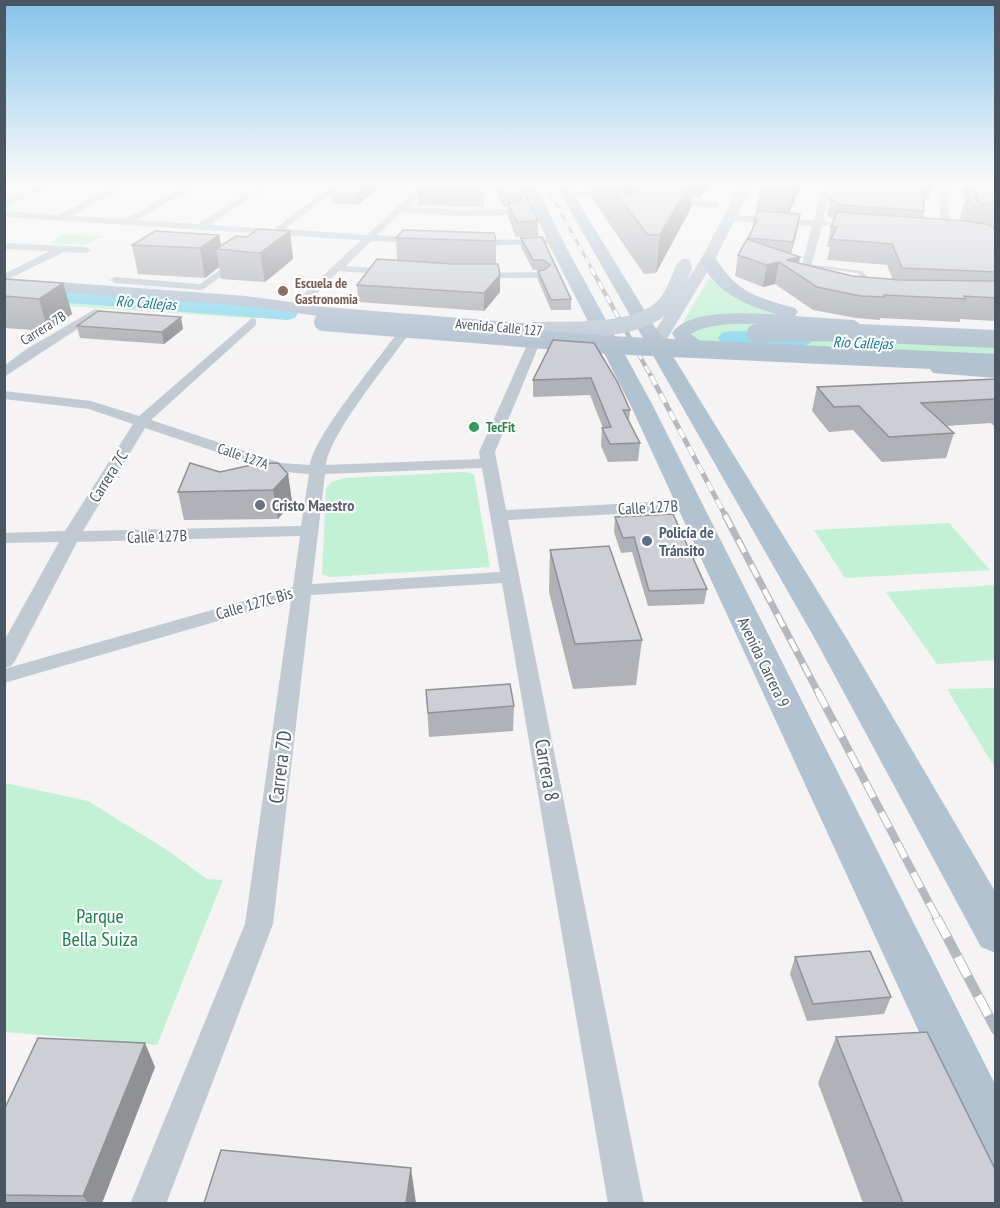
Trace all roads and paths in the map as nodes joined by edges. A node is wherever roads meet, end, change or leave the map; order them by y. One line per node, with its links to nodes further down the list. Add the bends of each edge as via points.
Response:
1 (365, 240): 16 (street)
2 (424, 240): 6 (street)
3 (595, 240): 38 (main road)
4 (711, 240): 13 (main road)
5 (813, 240): 14 (street)
6 (434, 241)
7 (555, 241): 8 (street); 28 (main road, Avenida Carrera 9)
8 (463, 243)
9 (4, 246): 10 (street)
10 (62, 249): 11 (street); 20 (street)
11 (86, 250)
12 (246, 254): 15 (street, via 202,287 115,280)
13 (694, 260): 32 (main road, via 747,297 807,317); 35 (main road, bridge, via 665,305 649,316); 38 (main road)
14 (807, 265): 21 (street, via 810,273); 22 (lane, via 860,272)
15 (135, 267)
16 (336, 268): 17 (street); 24 (street)
17 (406, 273)
18 (543, 275): 19 (street)
19 (465, 276)
20 (4, 281): 23 (main road, Avenida Calle 127)
21 (838, 286)
22 (875, 291)
23 (246, 301): 24 (main road); 29 (main road, Avenida Calle 127)
24 (302, 303): 28 (main road, via 573,324); 29 (street)
25 (66, 308): 26 (main road)
26 (99, 311): 27 (main road); 42 (street, Carrera 7B)
27 (122, 312)
28 (595, 316): 37 (main road, Avenida Carrera 9)
29 (324, 317): 31 (main road, Avenida Calle 127); 35 (main road, Avenida Calle 127); 40 (main road, Avenida Calle 127, bridge, via 616,345)
30 (230, 320): 31 (main road, Avenida Calle 127)
31 (252, 322): 34 (main road); 44 (street, Carrera 7C)
32 (854, 326): 33 (main road); 39 (main road, via 733,319 695,323 681,333 685,341 705,350)
33 (996, 334)
34 (402, 335): 35 (main road); 46 (street, Carrera 7D, via 336,427)
35 (534, 337): 36 (main road, Avenida Calle 127, bridge, via 843,332); 37 (main road); 45 (street, Carrera 8, via 488,452)
36 (996, 339)
37 (614, 354): 47 (main road, Avenida Carrera 9)
38 (661, 354): 39 (main road, via 673,358); 56 (main road, via 831,639)
39 (768, 358): 41 (main road)
40 (996, 363)
41 (996, 372)
42 (4, 373)
43 (4, 395): 44 (street, Calle 127A, via 92,405)
44 (143, 420): 46 (street, Calle 127A, via 279,468); 51 (street, Carrera 7C)
45 (489, 462): 46 (street, Calle 127A); 48 (street, Carrera 8)
46 (316, 470): 49 (street, Carrera 7D)
47 (689, 505): 48 (street, Calle 127B); 57 (main road, Avenida Carrera 9)
48 (500, 515): 52 (street, Carrera 8)
49 (309, 531): 51 (street, Calle 127B); 53 (street, Carrera 7D)
50 (4, 538): 51 (street, Calle 127B)
51 (70, 538): 54 (street, Carrera 7C)
52 (512, 577): 53 (street, Calle 127C Bis); 59 (street, Carrera 8)
53 (303, 590): 55 (street, Calle 127C Bis); 58 (street, Carrera 7D, via 259,924)
54 (4, 661)
55 (4, 676)
56 (996, 934)
57 (996, 1142)
58 (148, 1203)
59 (626, 1203)

